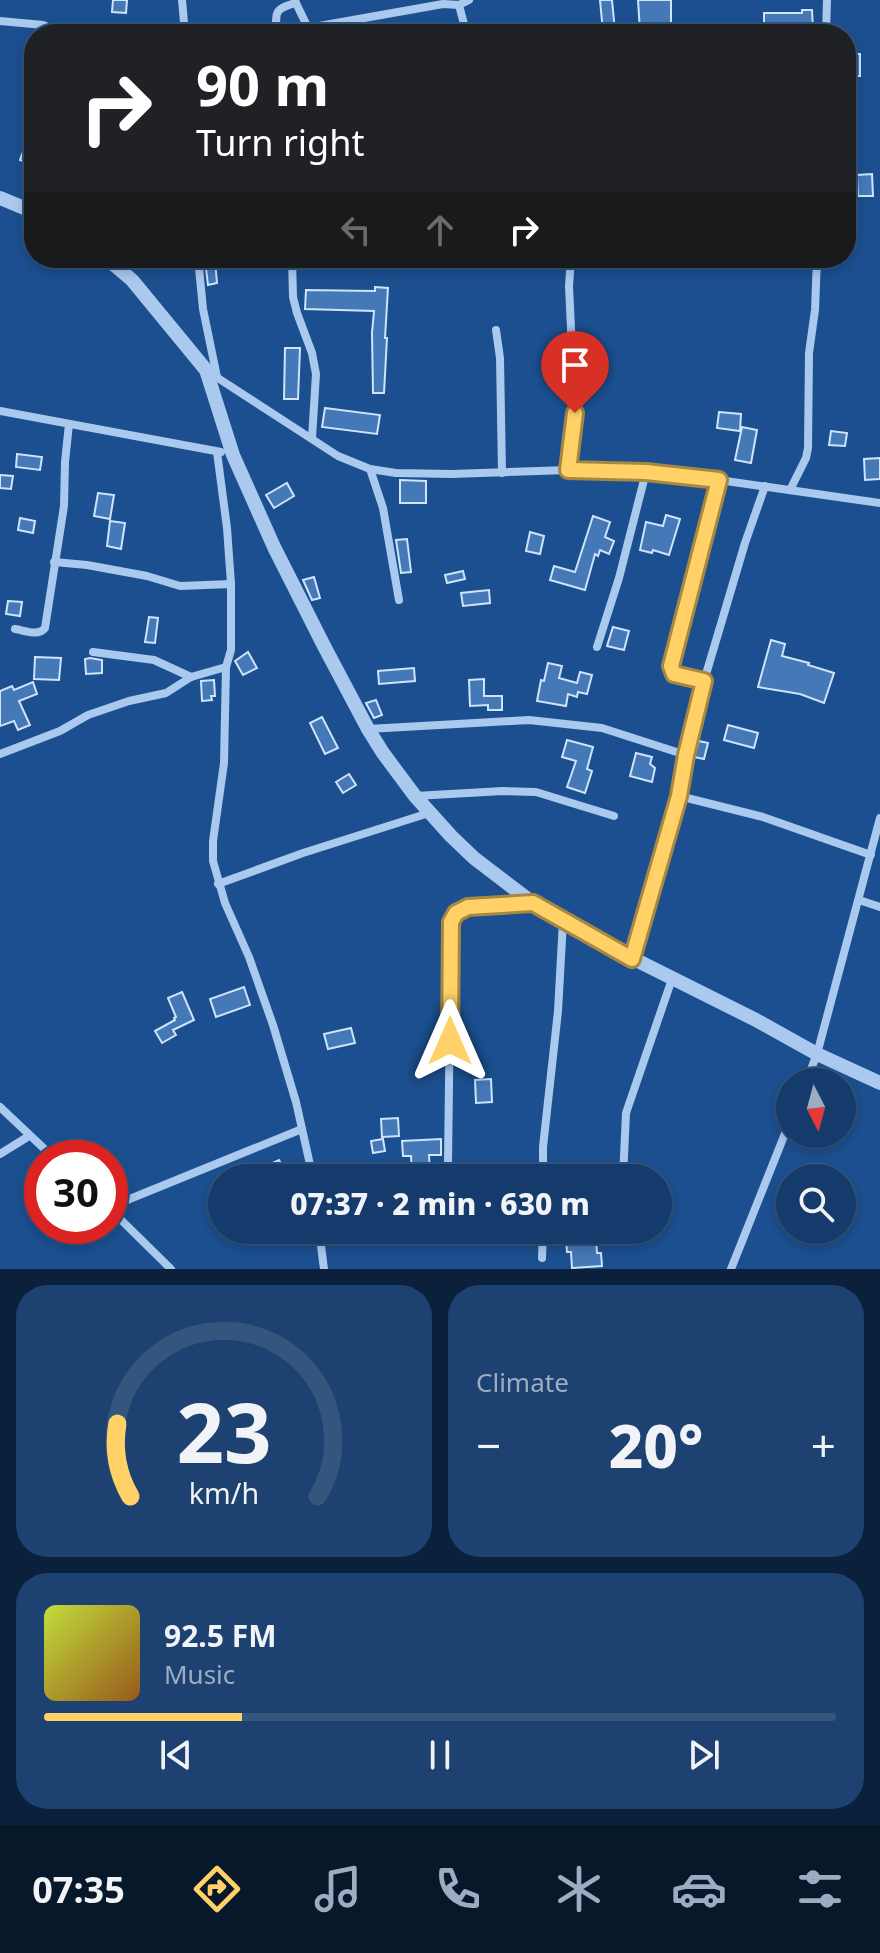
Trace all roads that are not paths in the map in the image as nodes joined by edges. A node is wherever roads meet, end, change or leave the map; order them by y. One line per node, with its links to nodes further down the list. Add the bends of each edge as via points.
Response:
1 (182, 0): 8 (street)
2 (469, 0): 5 (street)
3 (827, 0): 13 (street)
4 (295, 1): 9 (street, via 277,11); 10 (street)
5 (459, 5): 11 (street); 12 (street)
6 (0, 21): 7 (street)
7 (32, 24)
8 (184, 24)
9 (276, 24)
10 (306, 24)
11 (344, 24)
12 (464, 24)
13 (826, 24)
14 (0, 198): 15 (street)
15 (24, 208)
16 (118, 268): 22 (street)
17 (199, 268): 22 (street)
18 (292, 268): 25 (street, via 293,297 316,374)
19 (570, 268): 29 (street, via 575,413)
20 (817, 268): 34 (street, via 808,448)
21 (496, 330): 31 (street)
22 (211, 374): 25 (street); 27 (street)
23 (0, 411): 24 (street)
24 (69, 424): 26 (street); 36 (street)
25 (312, 438): 28 (street)
26 (217, 452): 27 (street); 37 (street)
27 (233, 455): 45 (street)
28 (370, 469): 31 (street); 38 (street, via 383,508)
29 (568, 470): 30 (street); 31 (street)
30 (646, 472): 32 (street); 40 (street)
31 (502, 473)
32 (719, 480): 33 (street); 44 (street, via 671,666 674,674)
33 (765, 486): 34 (street); 44 (street)
34 (790, 490): 35 (street)
35 (880, 503)
36 (54, 562): 37 (street, via 180,586); 39 (street, via 45,628 38,633)
37 (231, 584): 42 (street)
38 (399, 600)
39 (15, 629)
40 (597, 647)
41 (93, 652): 43 (street, via 154,660)
42 (226, 667): 43 (street); 54 (street, via 224,763 213,841)
43 (191, 677): 46 (street, via 166,693 88,715)
44 (704, 681): 47 (street)
45 (368, 729): 47 (street, via 529,720 602,728); 48 (street)
46 (0, 754)
47 (686, 755): 49 (street)
48 (415, 796): 50 (street); 51 (street, via 536,792)
49 (679, 796): 53 (street, via 763,817); 59 (street)
50 (429, 813): 54 (street); 56 (street, via 474,858)
51 (614, 816)
52 (880, 818): 53 (street)
53 (871, 855): 55 (street)
54 (218, 884): 65 (street, via 273,1025)
55 (859, 900): 57 (street); 61 (street)
56 (533, 903): 58 (street); 71 (street, via 468,907 451,922)
57 (880, 907)
58 (563, 921): 59 (street); 72 (street)
59 (632, 959): 60 (street)
60 (672, 979): 61 (street); 73 (street, via 626,1113)
61 (817, 1054): 62 (street); 63 (street)
62 (812, 1068)
63 (880, 1083)
64 (0, 1107): 66 (street)
65 (302, 1129): 70 (street); 74 (street)
66 (29, 1136): 67 (street); 69 (street)
67 (34, 1140)
68 (780, 1148): 79 (street)
69 (0, 1154)
70 (310, 1164)
71 (448, 1164)
72 (543, 1164)
73 (624, 1164)
74 (128, 1201)
75 (128, 1226): 80 (street)
76 (321, 1244): 81 (street)
77 (542, 1244): 78 (street)
78 (542, 1258)
79 (733, 1268)
80 (171, 1269)
81 (324, 1269)

